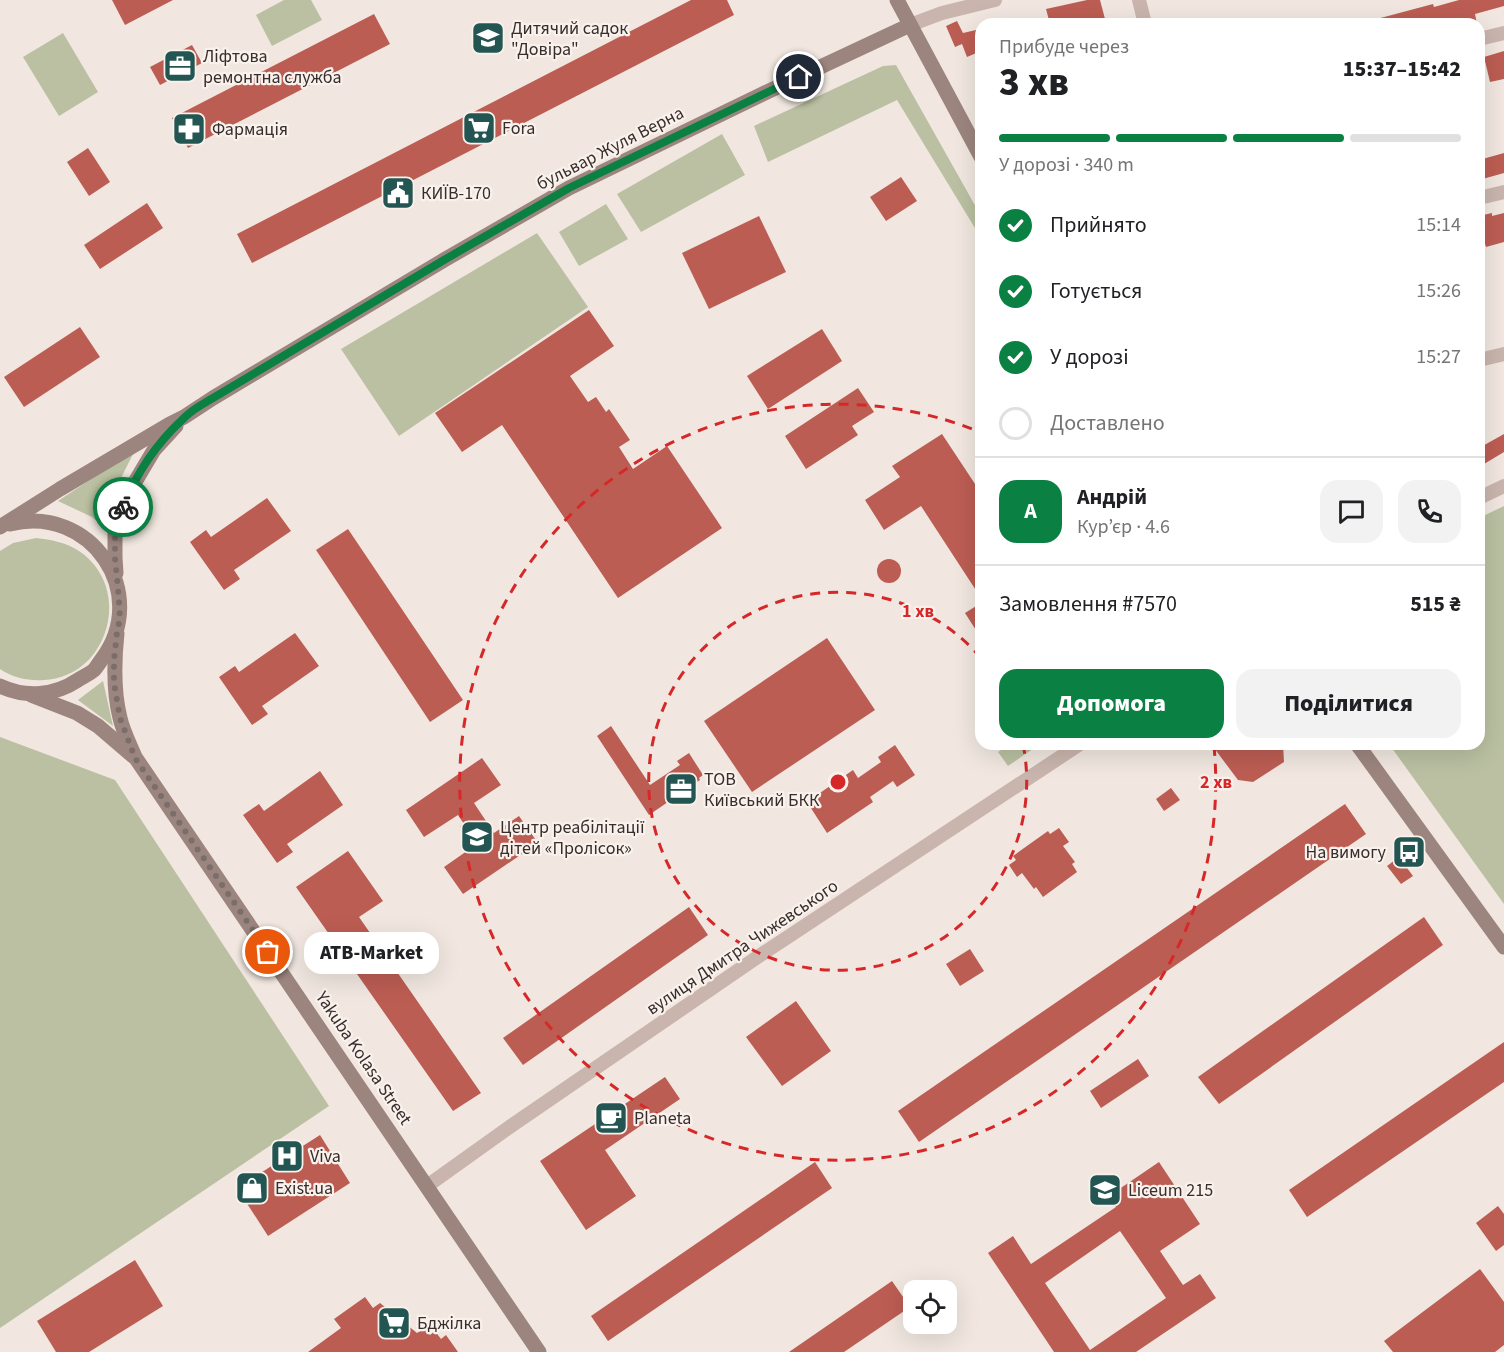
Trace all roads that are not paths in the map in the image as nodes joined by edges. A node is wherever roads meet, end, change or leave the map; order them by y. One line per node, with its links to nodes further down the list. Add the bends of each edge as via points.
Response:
1 (897, 0): 5 (street)
2 (994, 0): 5 (street)
3 (1139, 0): 4 (street)
4 (1144, 18)
5 (910, 25): 8 (street); 13 (street, бульвар Жуля Верна, via 569,188)
6 (1504, 33): 7 (street)
7 (1485, 38)
8 (975, 146)
9 (1504, 192): 10 (street)
10 (1485, 197)
11 (1504, 354): 12 (street)
12 (1485, 359)
13 (184, 417): 16 (street, бульвар Жуля Верна); 17 (street, бульвар Жуля Верна, via 154,450 129,492 115,528)
14 (1504, 486): 15 (street)
15 (1485, 495)
16 (2, 526): 17 (street, via 40,521 67,527 89,540 106,559)
17 (118, 588): 18 (street, бульвар Жуля Верна)
18 (117, 633): 20 (street, via 94,670 69,687); 23 (street, Yakuba Kolasa Street, via 114,683 120,718)
19 (0, 686): 20 (street, Yakuba Kolasa Street)
20 (29, 695): 23 (street, Yakuba Kolasa Street, via 98,726)
21 (1071, 750): 25 (street, вулиця Дмитра Чижевського, via 759,956)
22 (1361, 750): 24 (street)
23 (135, 758): 25 (street, Yakuba Kolasa Street)
24 (1504, 947)
25 (427, 1186): 26 (street, Yakuba Kolasa Street)
26 (539, 1352)

